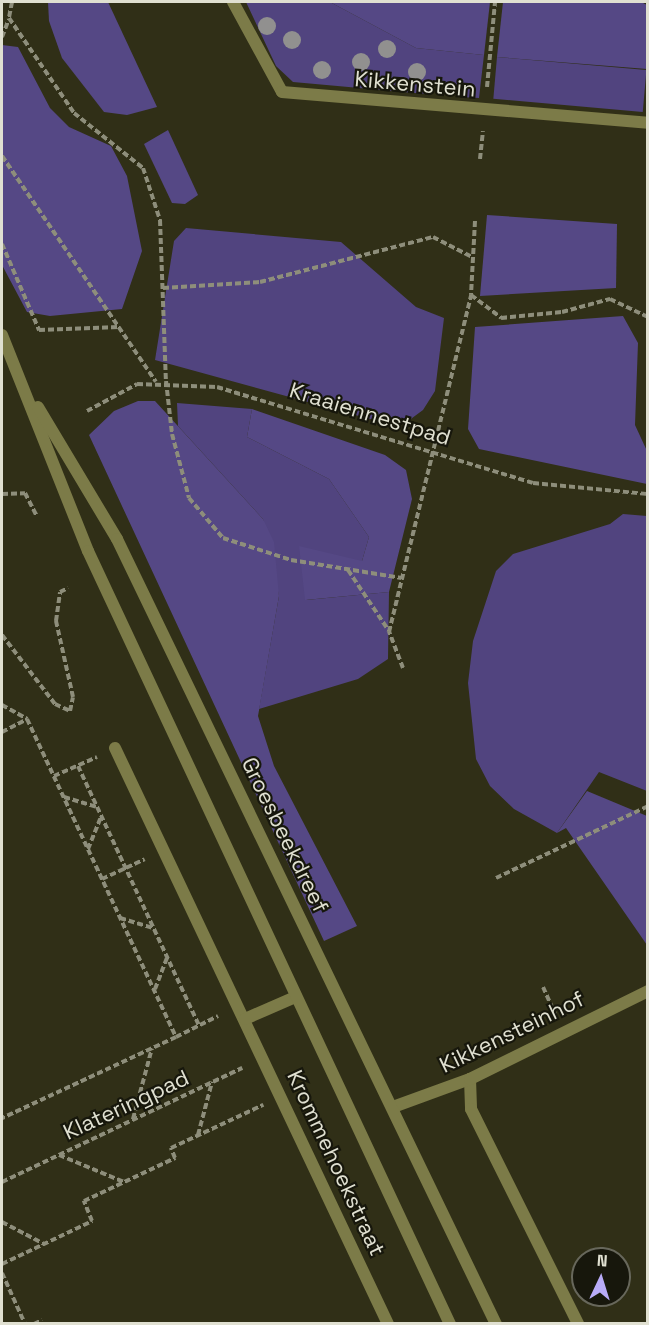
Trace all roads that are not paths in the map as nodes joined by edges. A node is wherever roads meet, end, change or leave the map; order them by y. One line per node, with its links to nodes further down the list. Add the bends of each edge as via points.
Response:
1 (233, 2): 2 (street, Kikkenstein, via 282,92)
2 (648, 123)
3 (2, 335): 4 (street, Groesbeekdreef)
4 (19, 375): 7 (street, Groesbeekdreef, via 88,551); 10 (street, Groesbeekdreef, via 117,539)
5 (115, 748): 8 (street, Krommehoekstraat)
6 (648, 991): 9 (street, Kikkensteinhof)
7 (296, 998): 8 (street); 12 (street, Groesbeekdreef)
8 (245, 1019): 11 (street, Krommehoekstraat)
9 (470, 1079): 10 (street, Kikkensteinhof); 14 (street, via 471,1109)
10 (393, 1107): 13 (street, Groesbeekdreef)
11 (388, 1323)
12 (450, 1323)
13 (496, 1323)
14 (578, 1323)

